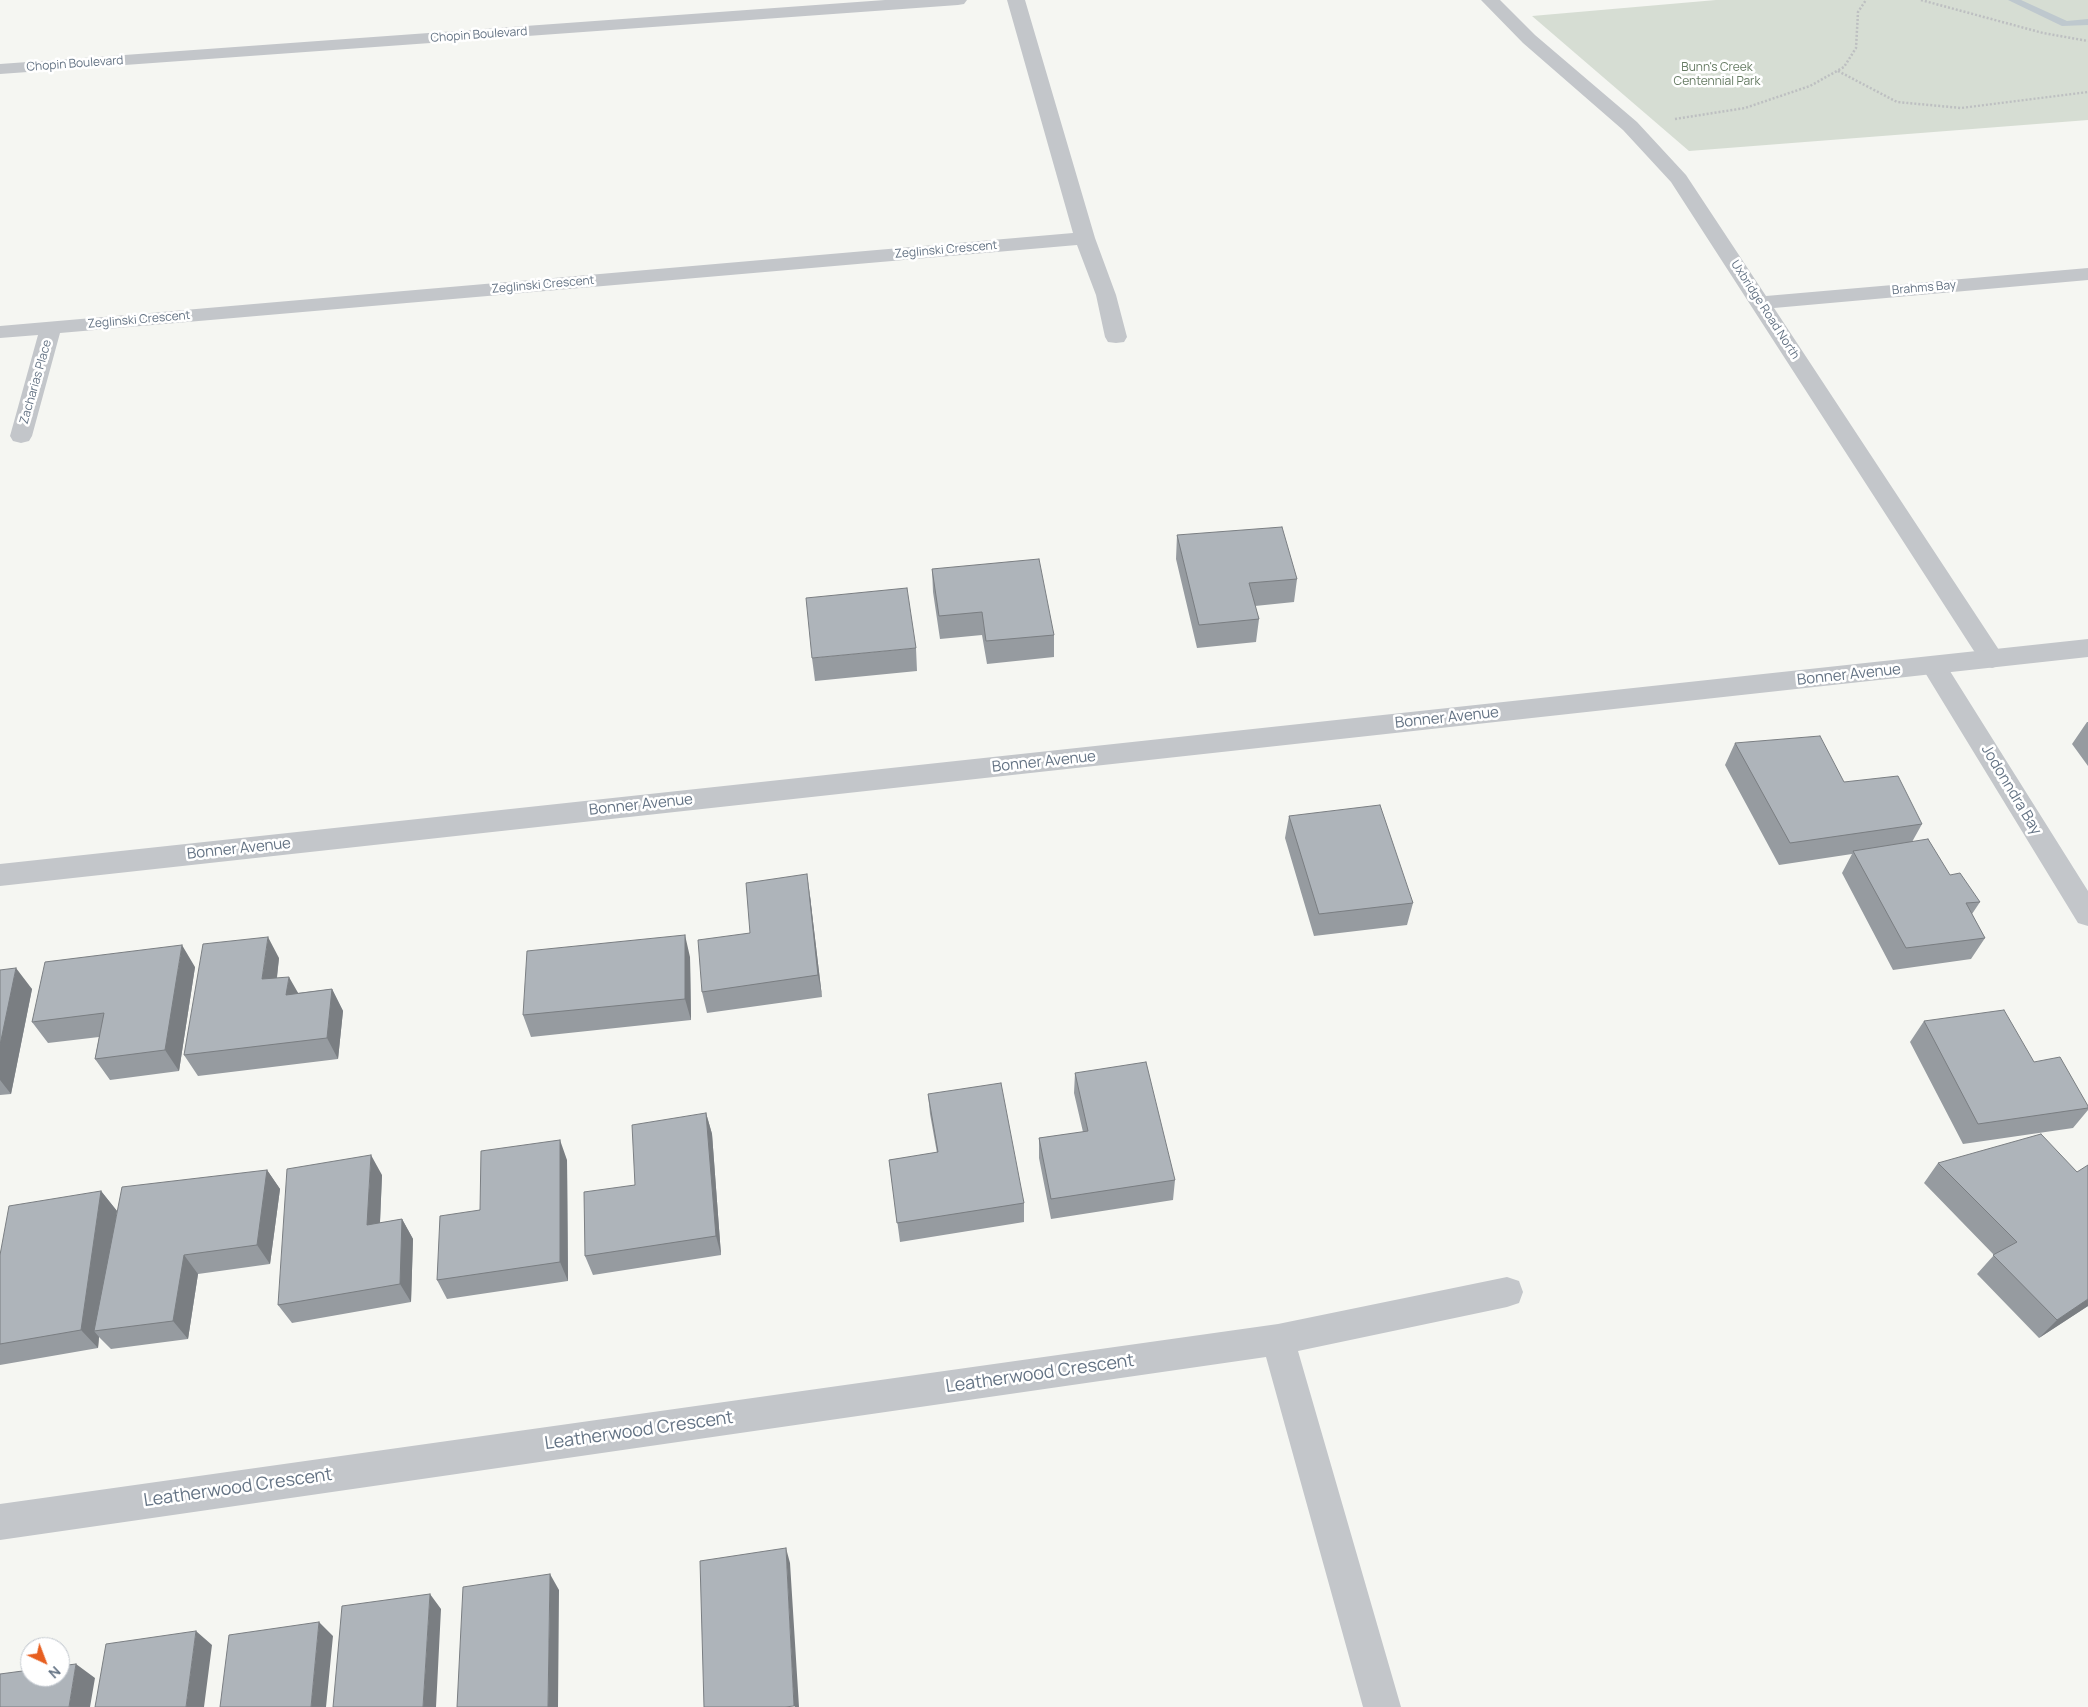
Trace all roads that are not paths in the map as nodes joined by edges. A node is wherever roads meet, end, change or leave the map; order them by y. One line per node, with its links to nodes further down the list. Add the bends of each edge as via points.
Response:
1 (958, 0): 4 (street, Chopin Boulevard)
2 (1016, 0): 5 (street)
3 (1490, 0): 7 (street, Uxbridge Road North, via 1529,39 1630,126 1679,179)
4 (0, 69)
5 (1085, 238): 8 (street, Zeglinski Crescent); 10 (street, via 1106,295)
6 (2088, 274): 7 (street, Brahms Bay)
7 (1760, 303): 13 (street, Uxbridge Road North)
8 (52, 328): 9 (street, Zeglinski Crescent); 11 (street, Zacharias Place)
9 (0, 332)
10 (1116, 337)
11 (21, 436)
12 (2088, 648): 13 (street, Bonner Avenue)
13 (1992, 659): 14 (street, Bonner Avenue)
14 (1934, 666): 15 (street, Bonner Avenue); 16 (street, Jodonndra Bay)
15 (0, 875)
16 (2088, 916)
17 (1507, 1292): 18 (street, Leatherwood Crescent)
18 (1278, 1340): 19 (street, Leatherwood Crescent); 20 (street)
19 (0, 1522)
20 (1382, 1707)

